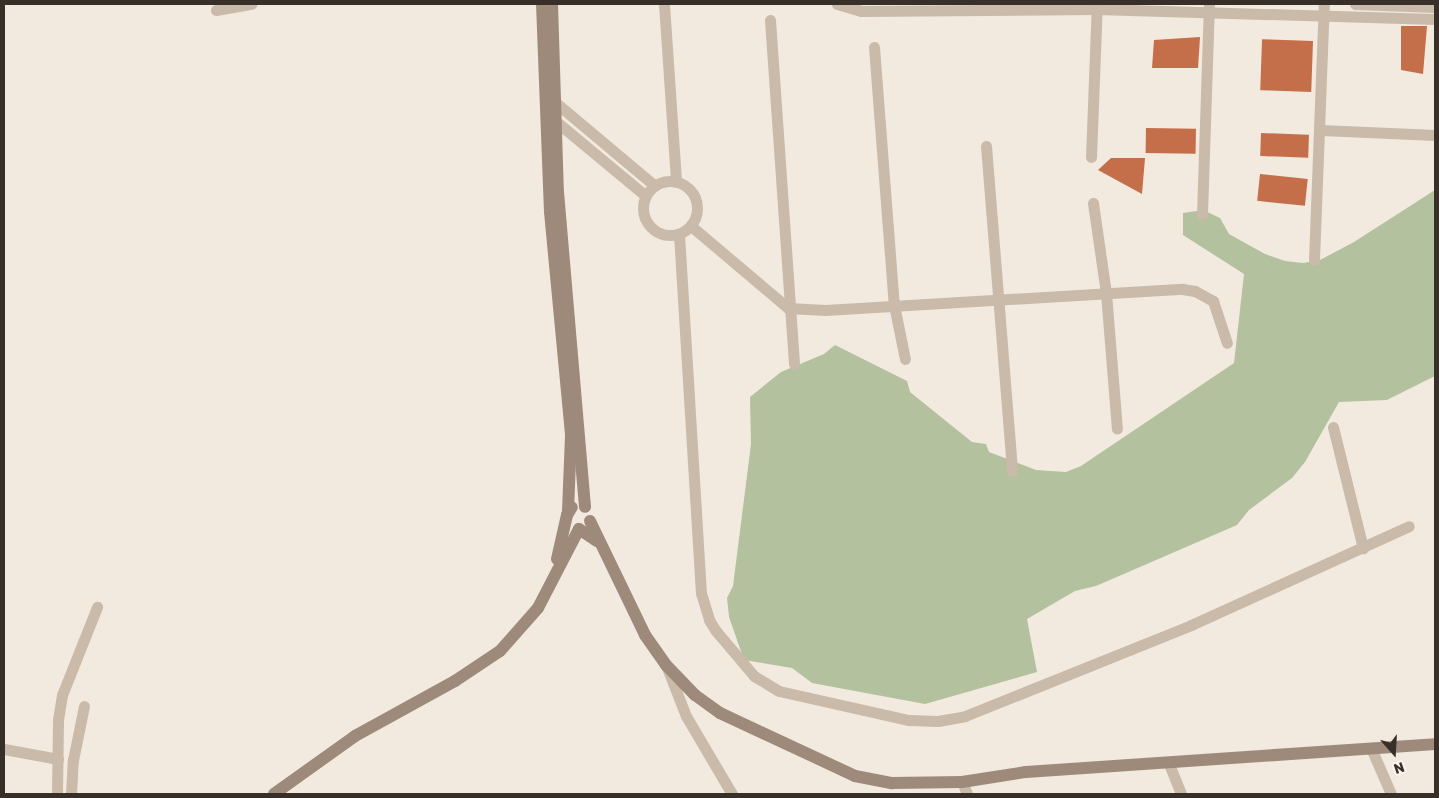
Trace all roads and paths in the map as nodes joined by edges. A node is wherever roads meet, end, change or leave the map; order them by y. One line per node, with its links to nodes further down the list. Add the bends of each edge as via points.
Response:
1 (251, 4): 14 (street)
2 (542, 4): 19 (street)
3 (552, 4): 19 (street)
4 (664, 4): 28 (street)
5 (837, 4): 12 (street, via 861,11)
6 (1324, 4): 15 (street)
7 (1355, 4): 9 (street)
8 (1097, 6): 11 (street); 13 (street); 25 (street)
9 (1430, 6): 16 (street)
10 (1009, 7): 11 (street); 12 (street)
11 (1038, 7)
12 (934, 8)
13 (1209, 8): 15 (street); 32 (street)
14 (216, 10)
15 (1324, 16): 16 (street); 22 (street)
16 (1431, 19)
17 (770, 20): 39 (street)
18 (874, 47): 38 (street)
19 (552, 99): 20 (street); 21 (street); 26 (street)
20 (547, 114): 21 (street); 47 (street, via 550,212 571,436)
21 (557, 123): 27 (street); 46 (street, via 558,192)
22 (1321, 130): 23 (street); 35 (street)
23 (1435, 135)
24 (986, 146): 37 (street)
25 (1090, 157)
26 (628, 165): 27 (street); 29 (street)
27 (619, 174): 30 (street)
28 (676, 182): 29 (street); 33 (street, via 688,188 696,200 697,214)
29 (655, 186): 30 (street)
30 (646, 196): 34 (street, via 643,210 648,224 658,233)
31 (1093, 203): 36 (street)
32 (1202, 214)
33 (691, 226): 34 (street); 39 (street)
34 (679, 234): 50 (street, via 701,593 716,631 754,676 778,691 909,720 938,721 965,716 1191,625)
35 (1314, 260)
36 (1106, 293): 37 (street); 40 (street, via 1182,289 1204,294 1213,301 1220,314); 44 (street)
37 (1000, 300): 38 (street); 45 (street)
38 (894, 305): 39 (street, via 825,310); 41 (street)
39 (788, 308): 42 (street)
40 (1228, 343)
41 (905, 359)
42 (794, 364)
43 (1333, 427): 50 (street)
44 (1118, 429)
45 (1012, 471)
46 (585, 507): 47 (street, via 576,505); 48 (street, via 590,513)
47 (567, 516): 48 (street); 51 (street)
48 (584, 525): 51 (street); 53 (street, via 597,541 637,621)
49 (1409, 526): 50 (street)
50 (1363, 548)
51 (551, 581): 63 (street, via 538,608 513,639 493,656 355,736)
52 (97, 607): 58 (street, via 62,695)
53 (666, 665): 60 (street, via 695,695 720,713 855,776 892,783); 64 (street, via 686,716)
54 (84, 706): 62 (street, via 73,760)
55 (1435, 744): 56 (street)
56 (1371, 748): 59 (street); 66 (street)
57 (4, 749): 58 (street)
58 (58, 759): 61 (street)
59 (1168, 764): 60 (street, via 1026,772); 65 (street)
60 (965, 788)
61 (57, 794)
62 (71, 794)
63 (274, 794)
64 (732, 794)
65 (1181, 794)
66 (1391, 794)

